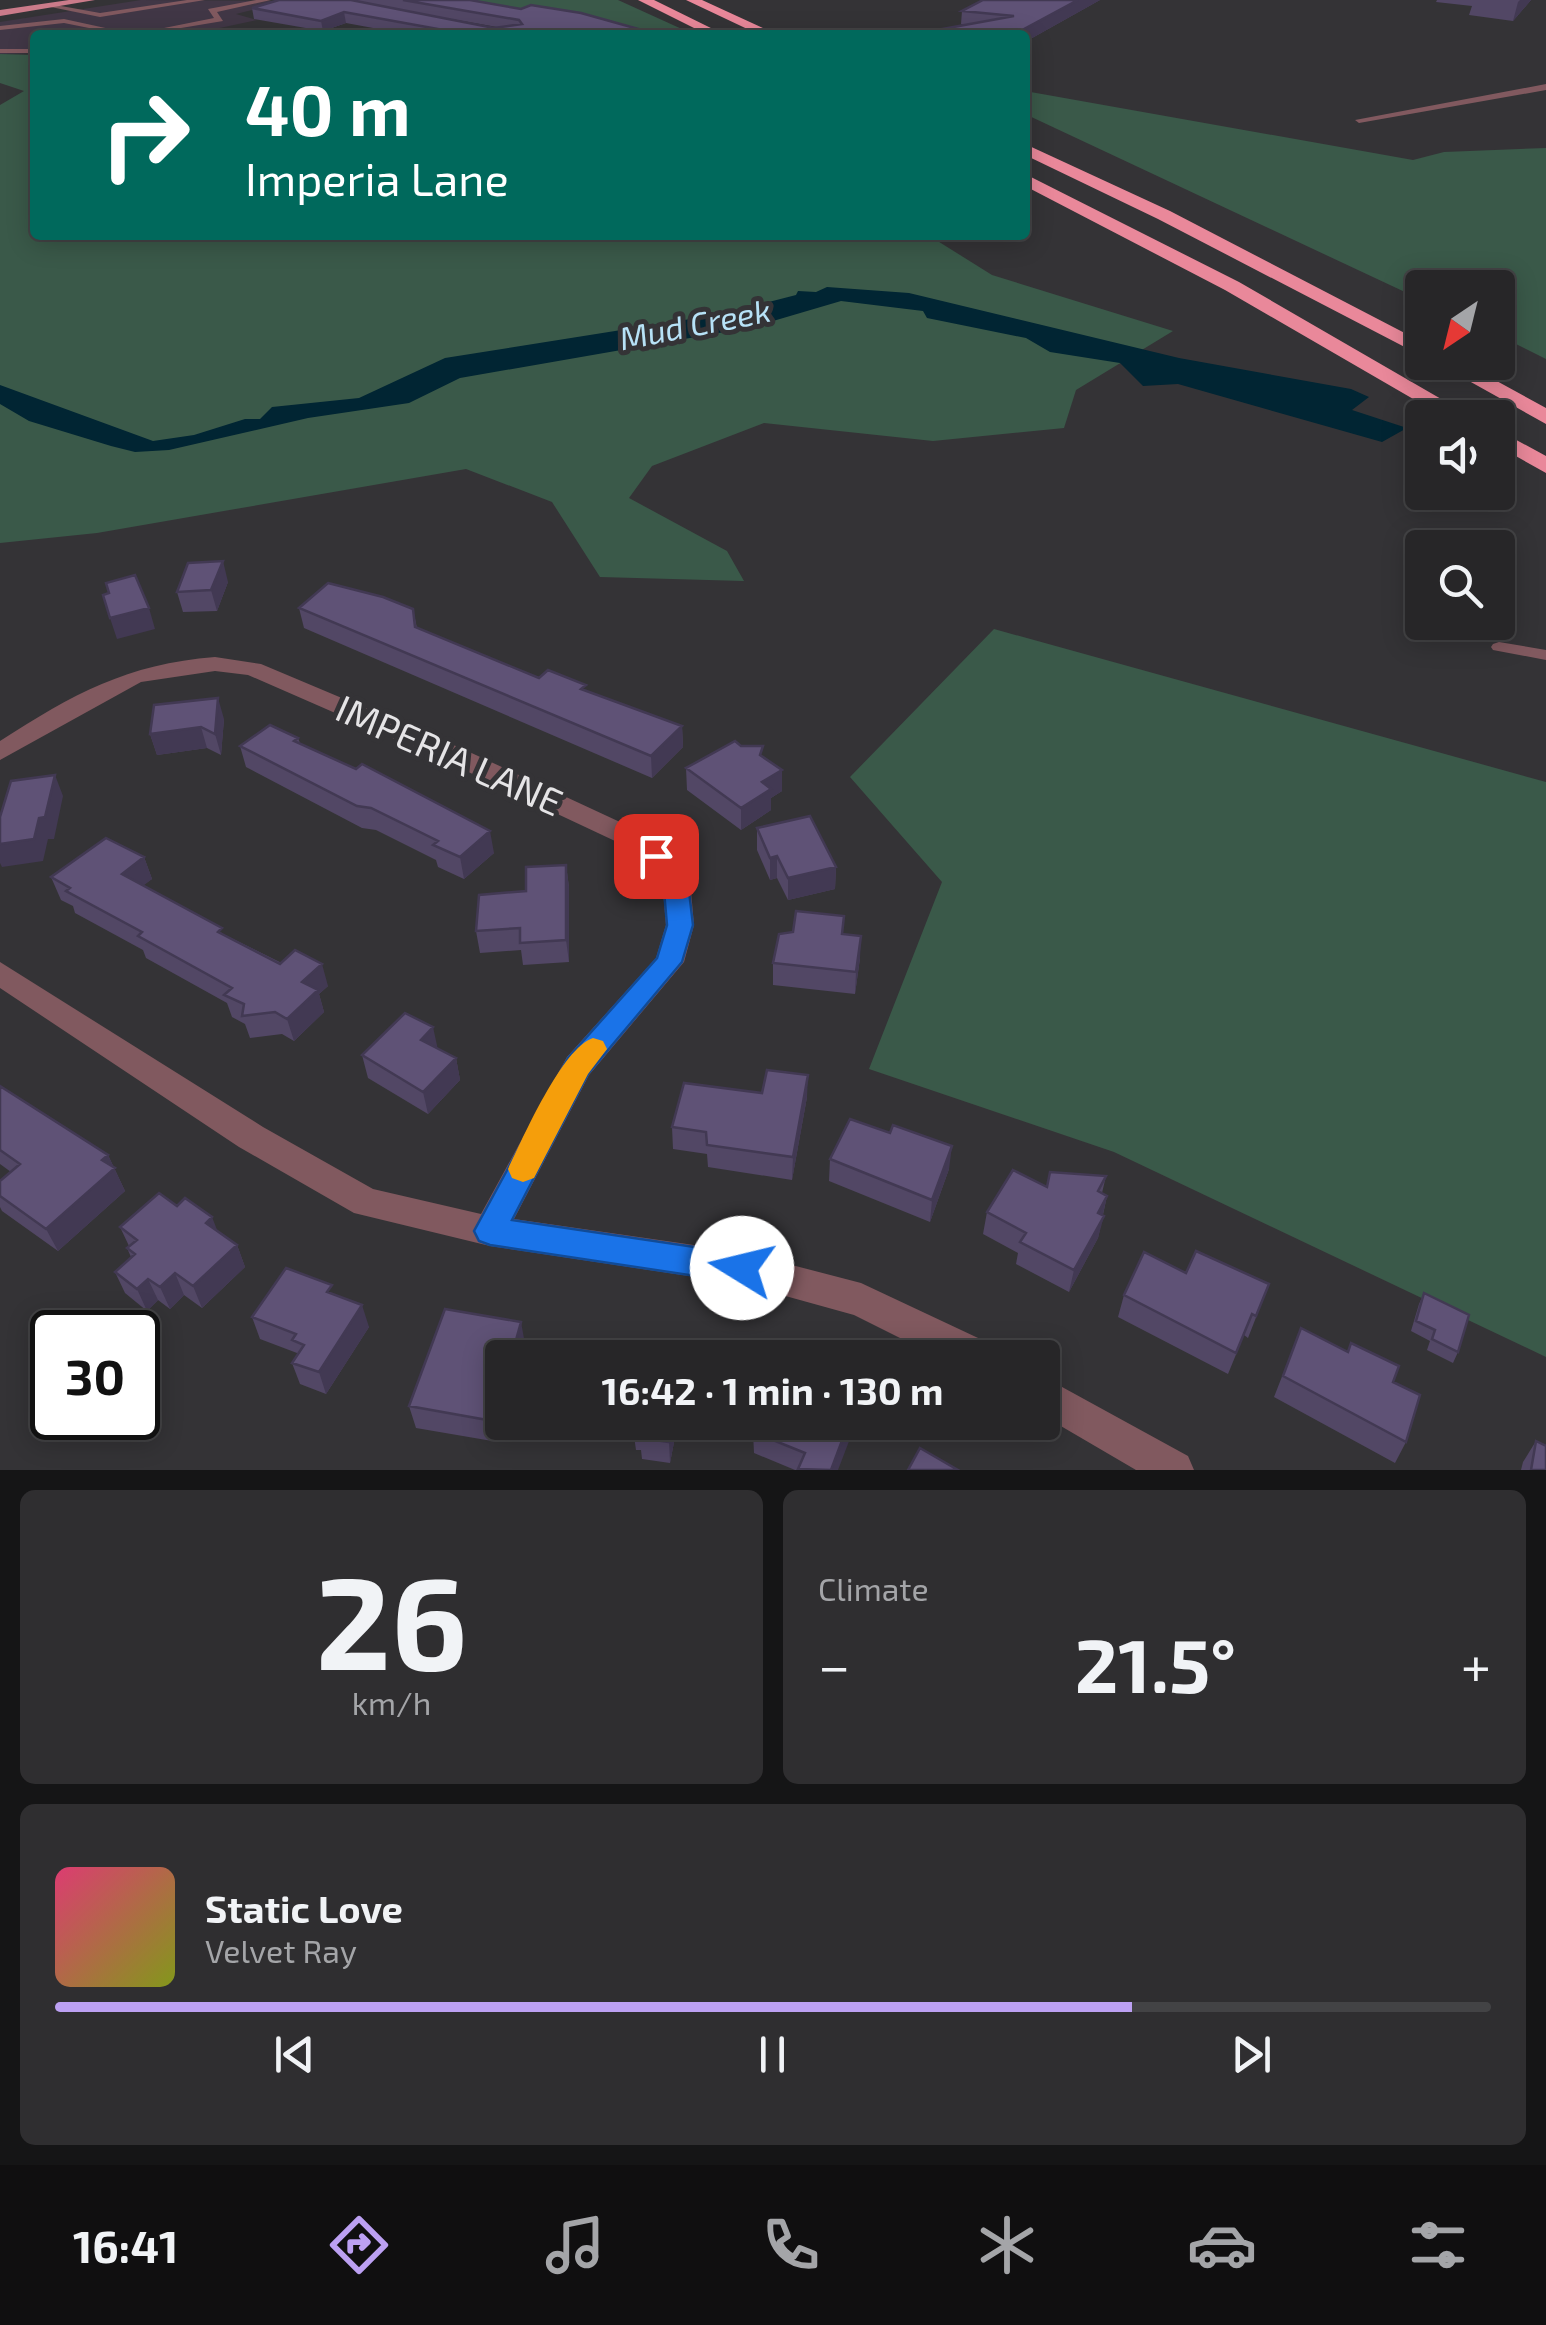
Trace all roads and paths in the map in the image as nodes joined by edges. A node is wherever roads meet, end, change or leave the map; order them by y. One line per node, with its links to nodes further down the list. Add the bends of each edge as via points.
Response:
1 (90, 0): 6 (main road); 9 (lane)
2 (202, 0): 7 (lane); 9 (lane)
3 (267, 0): 7 (lane)
4 (644, 0): 13 (highway)
5 (692, 0): 14 (highway)
6 (50, 6): 8 (main road); 9 (lane)
7 (234, 6): 11 (lane, via 211,11 220,19)
8 (0, 13)
9 (84, 13)
10 (0, 28): 12 (lane, via 47,21)
11 (163, 28)
12 (106, 30)
13 (709, 30)
14 (760, 30)
15 (0, 51): 16 (lane)
16 (30, 51)
17 (1546, 87): 18 (lane)
18 (1360, 120)
19 (1030, 151): 21 (highway)
20 (1030, 182): 23 (highway)
21 (1405, 341)
22 (1478, 380): 24 (highway)
23 (1432, 400)
24 (1546, 417)
25 (1515, 448): 26 (highway)
26 (1546, 466)
27 (1499, 647): 28 (lane)
28 (1546, 655)
29 (0, 752): 31 (street, IMPERIA LANE, via 134,678 215,664 253,669 471,763 656,856 676,891 680,925 669,962 578,1066)
30 (0, 972): 31 (street, via 250,1137 366,1202)
31 (490, 1231): 32 (street, via 742,1268 861,1300)
32 (943, 1340)
33 (1060, 1404): 34 (street)
34 (1174, 1470)

